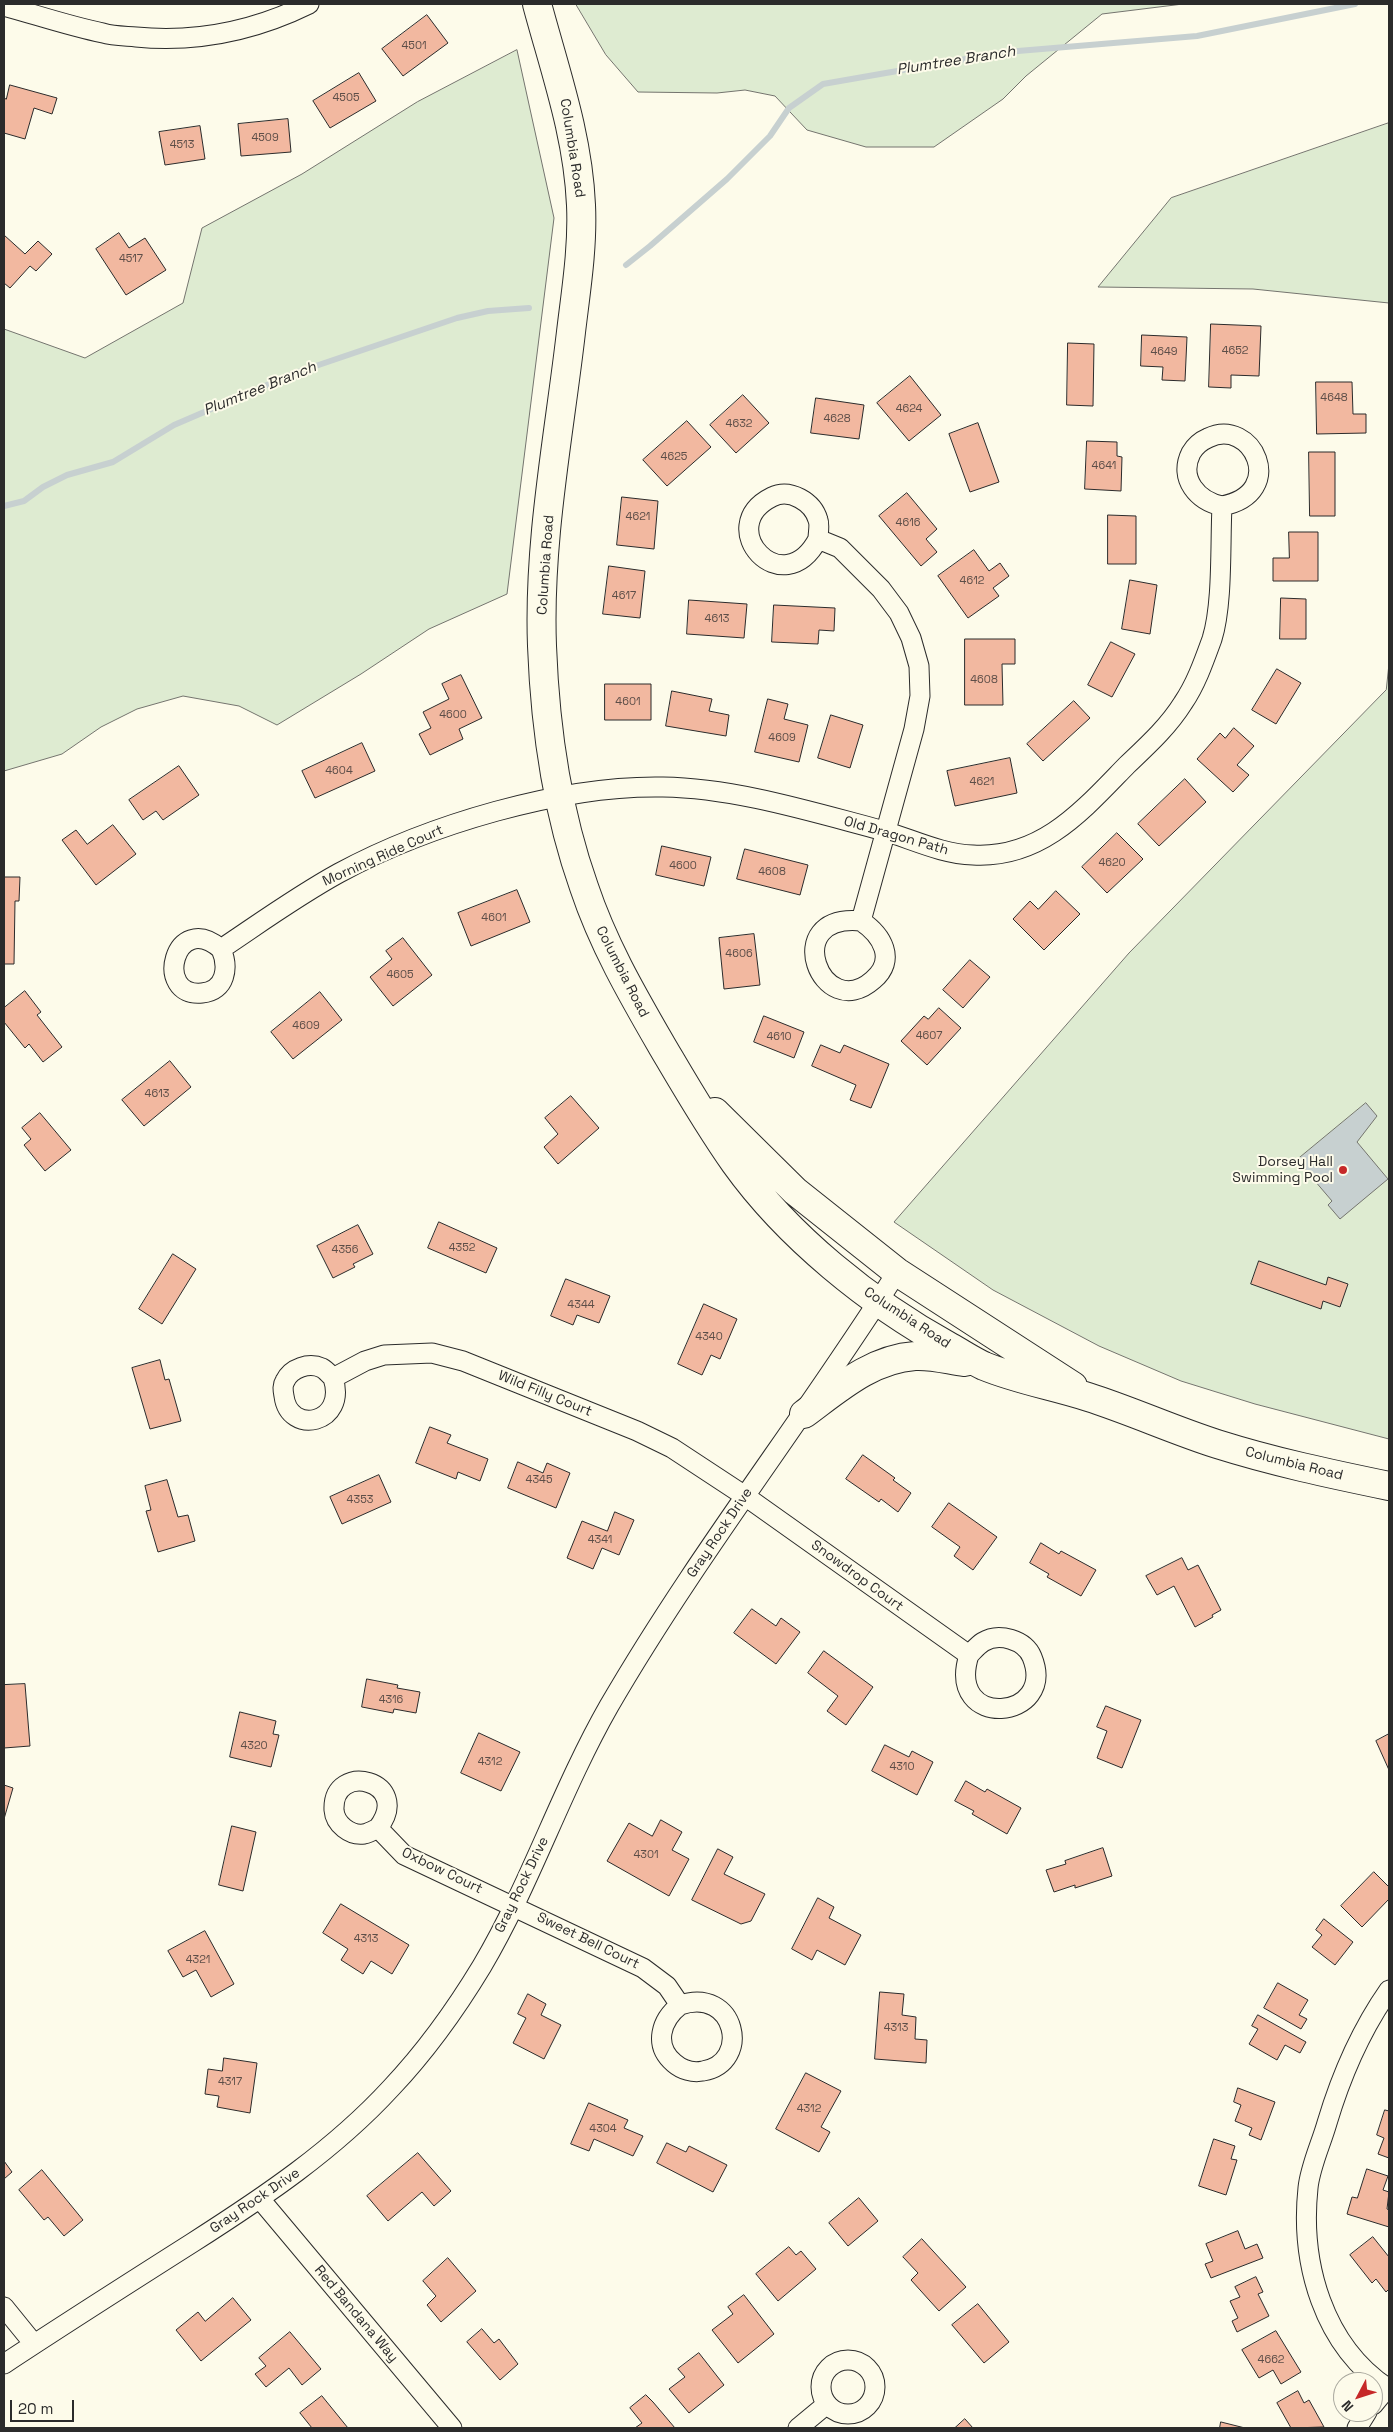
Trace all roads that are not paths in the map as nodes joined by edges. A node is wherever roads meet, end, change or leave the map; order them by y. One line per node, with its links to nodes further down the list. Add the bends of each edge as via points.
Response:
1 (309, 4): 4 (street, via 282,18 248,29 208,37 157,39 104,34)
2 (521, 4): 5 (street, Columbia Road)
3 (537, 4): 5 (street, Columbia Road)
4 (4, 6)
5 (548, 46): 8 (street, Columbia Road, via 566,103 577,158 582,207 578,270 543,569 542,645)
6 (1222, 506): 9 (street, Old Dragon Path, via 1219,590 1213,635 1200,671 1183,704 1159,733 1086,807 1062,828 1006,852 976,855 942,851)
7 (818, 539): 9 (street, via 840,548 881,589 899,613 919,666 920,696 914,729)
8 (560, 797): 9 (street, Old Dragon Path, via 662,787 701,789 740,794); 11 (street, Morning Ride Court, via 468,819 382,853 290,901); 12 (street, Columbia Road, via 582,884 602,938)
9 (885, 831): 10 (street)
10 (861, 921)
11 (221, 950)
12 (673, 1064): 13 (street, Columbia Road, via 715,1112 795,1190); 14 (street, Columbia Road, via 737,1166 775,1211 819,1254)
13 (897, 1272): 14 (street, Gray Rock Drive); 17 (street, Columbia Road)
14 (878, 1302): 15 (street, Columbia Road); 18 (street, Gray Rock Drive)
15 (983, 1365): 17 (street, Columbia Road); 18 (street, via 916,1356 893,1360 858,1374)
16 (333, 1378): 20 (street, Wild Filly Court, via 384,1355 432,1353 464,1361 661,1442)
17 (1088, 1397): 19 (street, Columbia Road, via 1217,1444 1311,1471)
18 (804, 1414): 20 (street, Gray Rock Drive)
19 (1389, 1486)
20 (745, 1496): 21 (street, Snowdrop Court); 23 (street, Gray Rock Drive, via 653,1633 593,1734)
21 (969, 1656)
22 (378, 1828): 23 (street, Oxbow Court, via 404,1855)
23 (513, 1904): 25 (street, Sweet Bell Court, via 643,1968 667,1986); 26 (street, Gray Rock Drive, via 483,1964 452,2012 392,2087 357,2123)
24 (1389, 1990): 30 (street, via 1358,2042 1342,2079 1308,2186 1306,2219 1307,2251 1324,2310 1351,2352)
25 (680, 2005)
26 (260, 2199): 28 (street, Gray Rock Drive); 32 (street, Red Bandana Way)
27 (4, 2307): 28 (street)
28 (34, 2344): 29 (street, Gray Rock Drive)
29 (4, 2364)
30 (1388, 2388)
31 (827, 2404): 33 (street)
32 (452, 2428)
33 (798, 2428)

